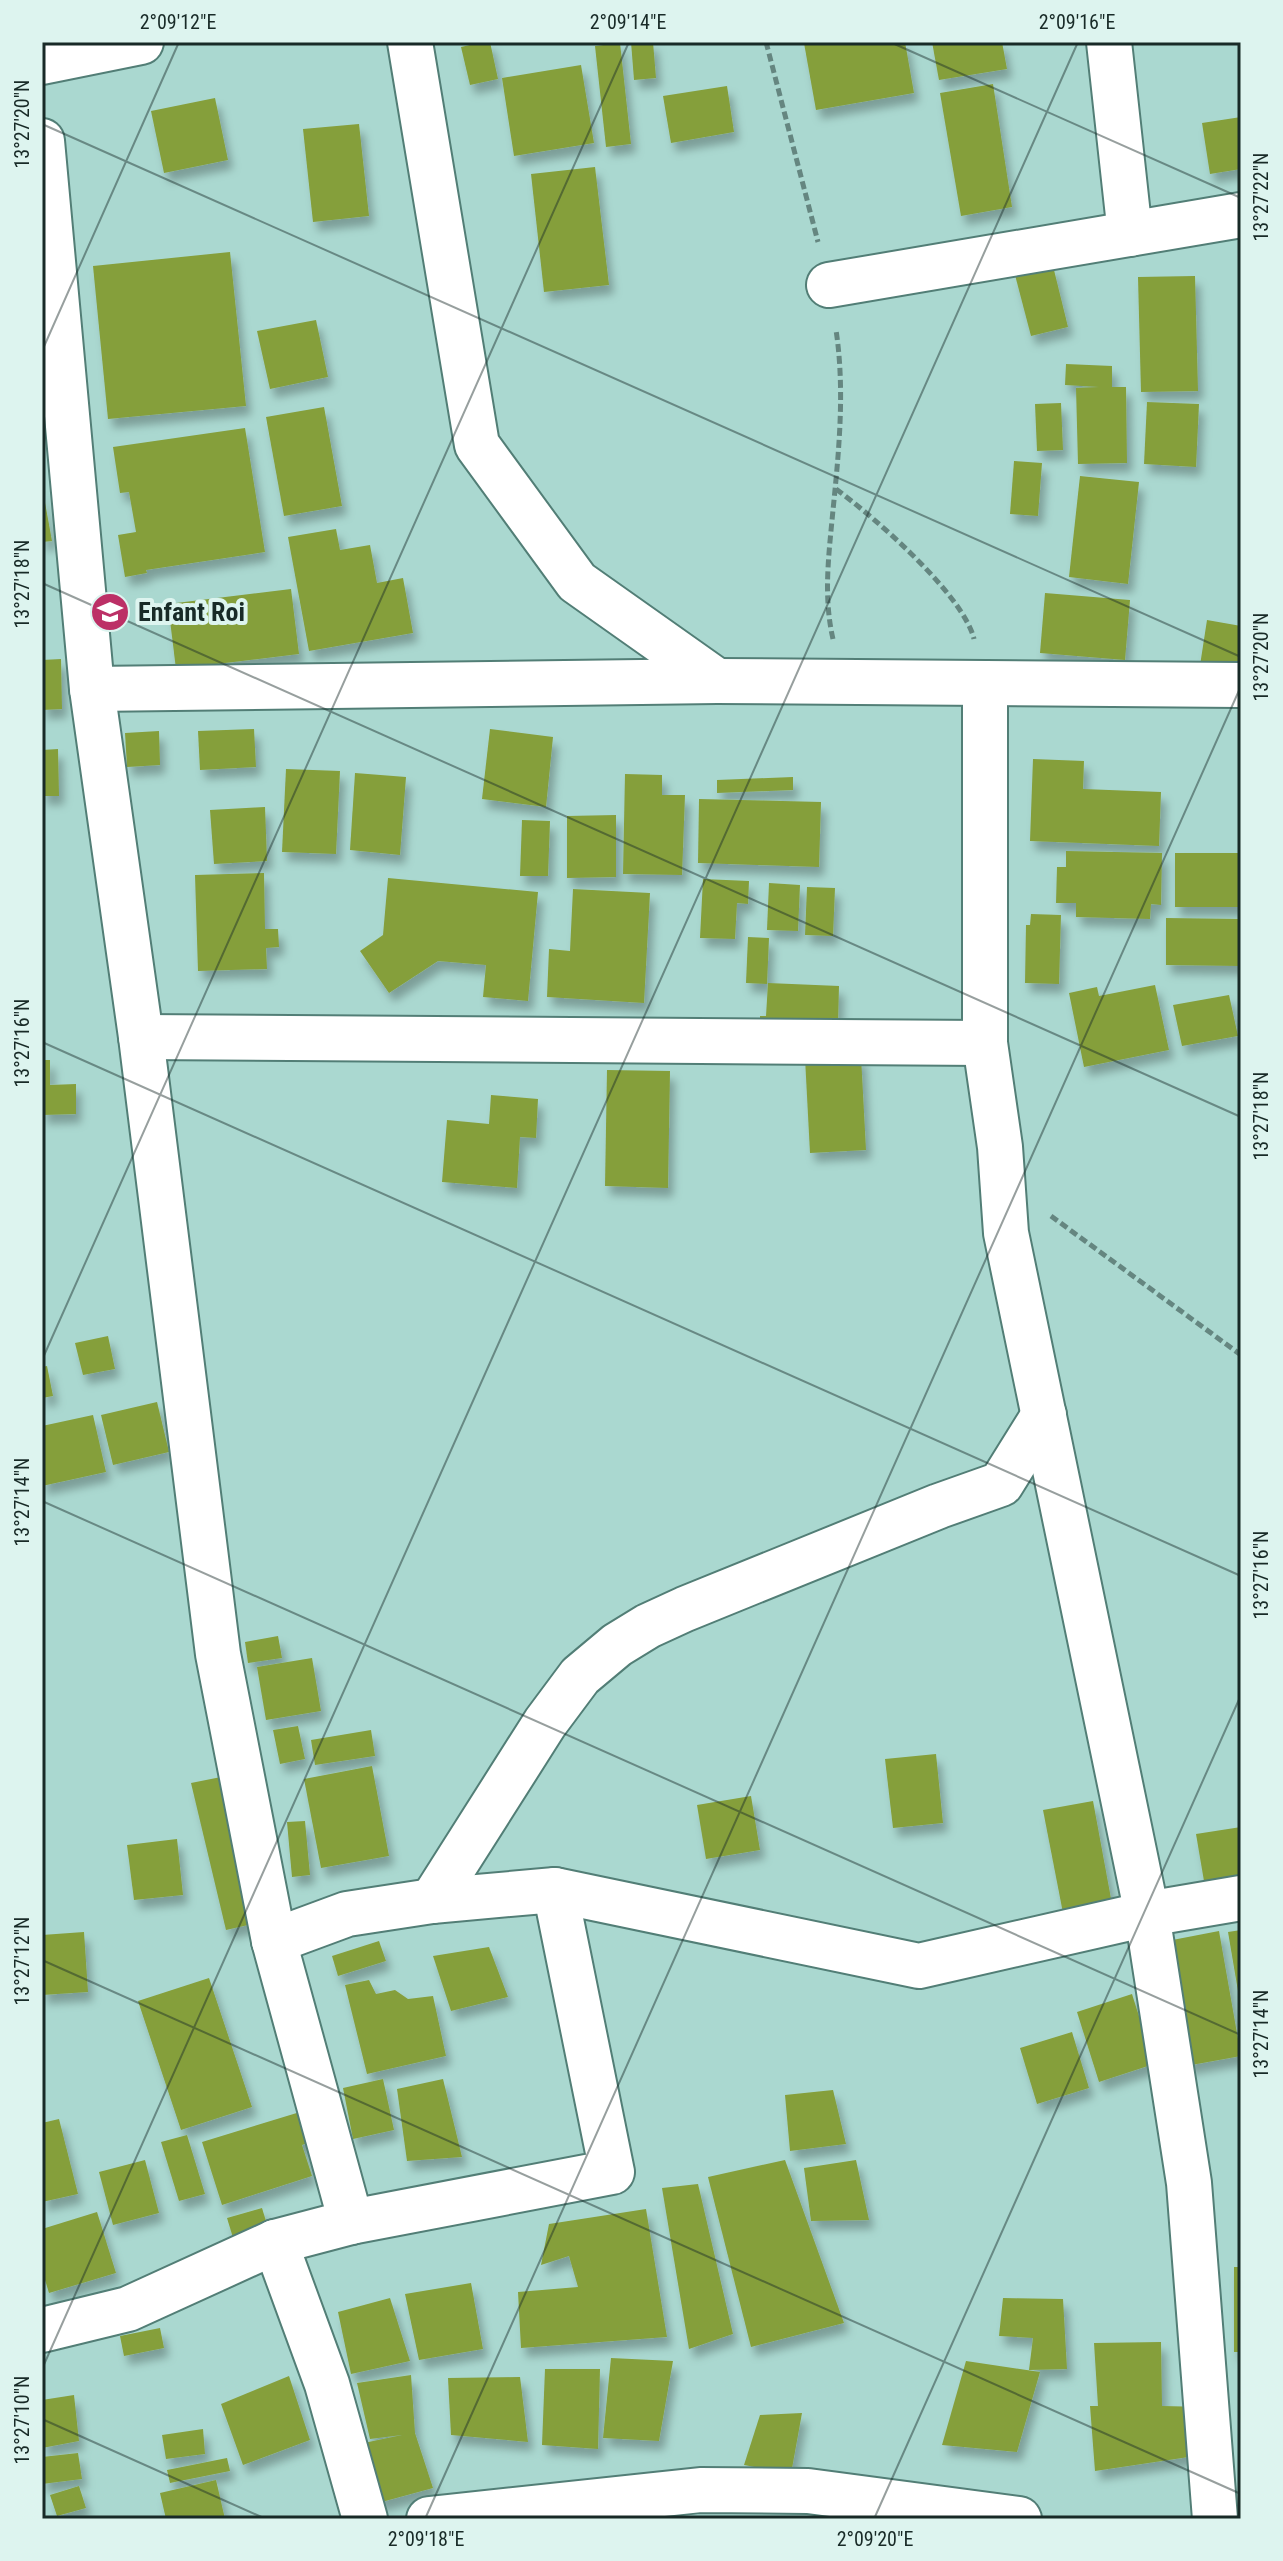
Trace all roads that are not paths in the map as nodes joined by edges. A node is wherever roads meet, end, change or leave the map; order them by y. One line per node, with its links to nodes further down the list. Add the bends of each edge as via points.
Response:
1 (141, 42): 4 (street)
2 (410, 42): 9 (street, via 477,445 577,582)
3 (1109, 42): 7 (street)
4 (42, 62)
5 (42, 141): 12 (street)
6 (1241, 215): 7 (street)
7 (1130, 234): 8 (street)
8 (829, 285)
9 (717, 681): 10 (street); 12 (street)
10 (985, 683): 11 (street); 14 (street)
11 (1241, 685)
12 (92, 689): 13 (street)
13 (141, 1037): 14 (street); 20 (street, via 218,1654)
14 (985, 1043): 15 (street, via 1006,1233)
15 (1044, 1415): 18 (street, via 1001,1484 685,1609 617,1645 580,1676 545,1723); 19 (street)
16 (555, 1890): 18 (street); 19 (street, via 919,1966); 21 (street, via 612,2172)
17 (1241, 1898): 19 (street)
18 (432, 1901): 20 (street, via 347,1914)
19 (1147, 1914): 28 (street, via 1189,2183)
20 (274, 1941): 21 (street)
21 (351, 2222): 22 (street)
22 (275, 2242): 23 (street, via 128,2309); 25 (street, via 327,2384)
23 (42, 2330)
24 (809, 2505): 26 (street, via 700,2490); 27 (street)
25 (365, 2519)
26 (429, 2519)
27 (1019, 2519)
28 (1215, 2519)

